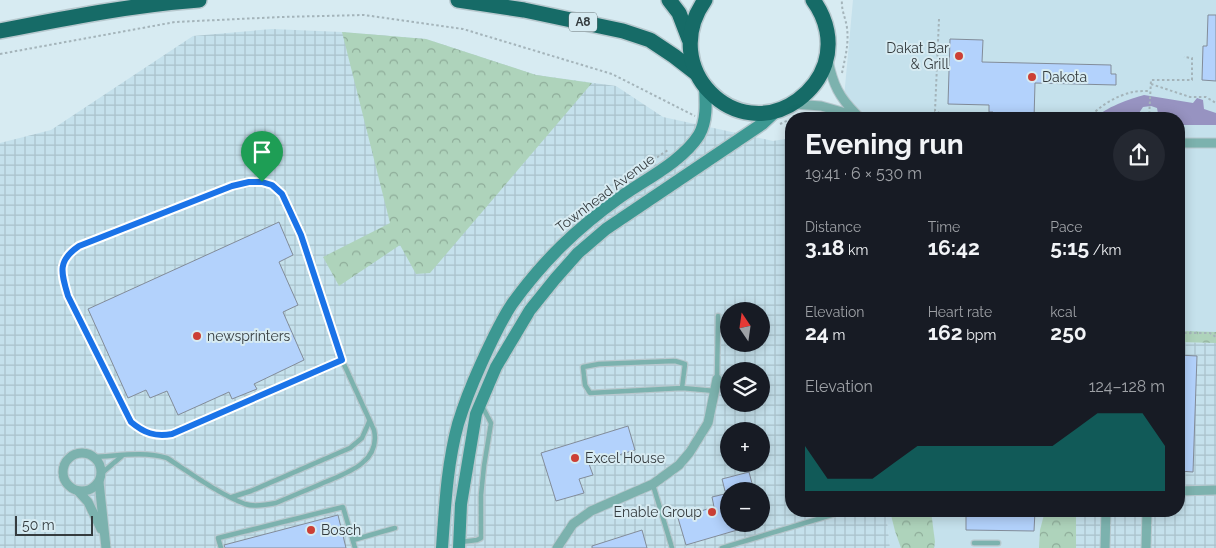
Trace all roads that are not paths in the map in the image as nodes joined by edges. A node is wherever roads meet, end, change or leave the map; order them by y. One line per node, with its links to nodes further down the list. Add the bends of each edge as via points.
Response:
1 (199, 0): 6 (highway, via 64,18)
2 (458, 0): 9 (highway, A8, via 623,31 650,40)
3 (669, 0): 7 (highway, via 679,13)
4 (705, 0): 7 (highway, via 692,24)
5 (820, 4): 8 (highway, via 828,34)
6 (0, 31)
7 (690, 39): 9 (highway)
8 (827, 56): 11 (highway, via 815,84); 14 (street, via 837,92)
9 (696, 74): 10 (highway)
10 (705, 87): 12 (highway, via 738,109 751,112); 45 (street, Townhead Avenue, via 705,117 693,144 564,241 511,306 490,344 458,425 445,502)
11 (793, 104): 12 (highway); 13 (street)
12 (777, 110): 22 (street, via 762,124 606,229 578,253 525,317 496,367)
13 (845, 112)
14 (854, 112)
15 (1185, 143): 16 (street)
16 (1216, 143)
17 (718, 316): 19 (lane)
18 (342, 360): 18 (lane, via 301,235 282,194 272,185 262,182 232,186 79,246 68,253 63,264 68,296 131,422 151,435 172,434); 23 (lane)
19 (717, 379): 21 (street)
20 (682, 388): 20 (lane, via 590,393 585,385 584,367 675,361 685,364); 21 (lane)
21 (715, 391): 28 (street, via 708,423 690,452 679,465)
22 (481, 403): 41 (street, via 466,468); 41 (lane, via 491,423 481,495 481,538)
23 (369, 422): 32 (lane, via 362,438 350,448); 32 (lane, via 374,430 374,448 366,461 351,472 276,503 246,504)
24 (124, 455): 25 (lane); 26 (lane); 32 (lane, via 146,454 167,458)
25 (94, 457): 26 (street); 30 (street, via 80,453 66,462 64,480)
26 (102, 473): 27 (street)
27 (99, 482): 30 (street, via 90,490); 37 (street)
28 (653, 484): 46 (street, via 591,511 573,524); 47 (lane)
29 (1216, 490): 31 (street)
30 (78, 491): 37 (street, via 88,502)
31 (1185, 491)
32 (232, 497)
33 (825, 517): 48 (lane)
34 (1106, 517): 49 (street)
35 (1146, 517): 50 (street)
36 (395, 528): 38 (lane)
37 (104, 536): 42 (street)
38 (353, 540): 43 (lane, via 344,507 218,538); 44 (lane)
39 (974, 543): 40 (lane)
40 (998, 543)
41 (459, 545)
42 (106, 548)
43 (221, 548)
44 (355, 548)
45 (442, 548)
46 (558, 548)
47 (672, 548)
48 (722, 548)
49 (1106, 548)
50 (1146, 548)

